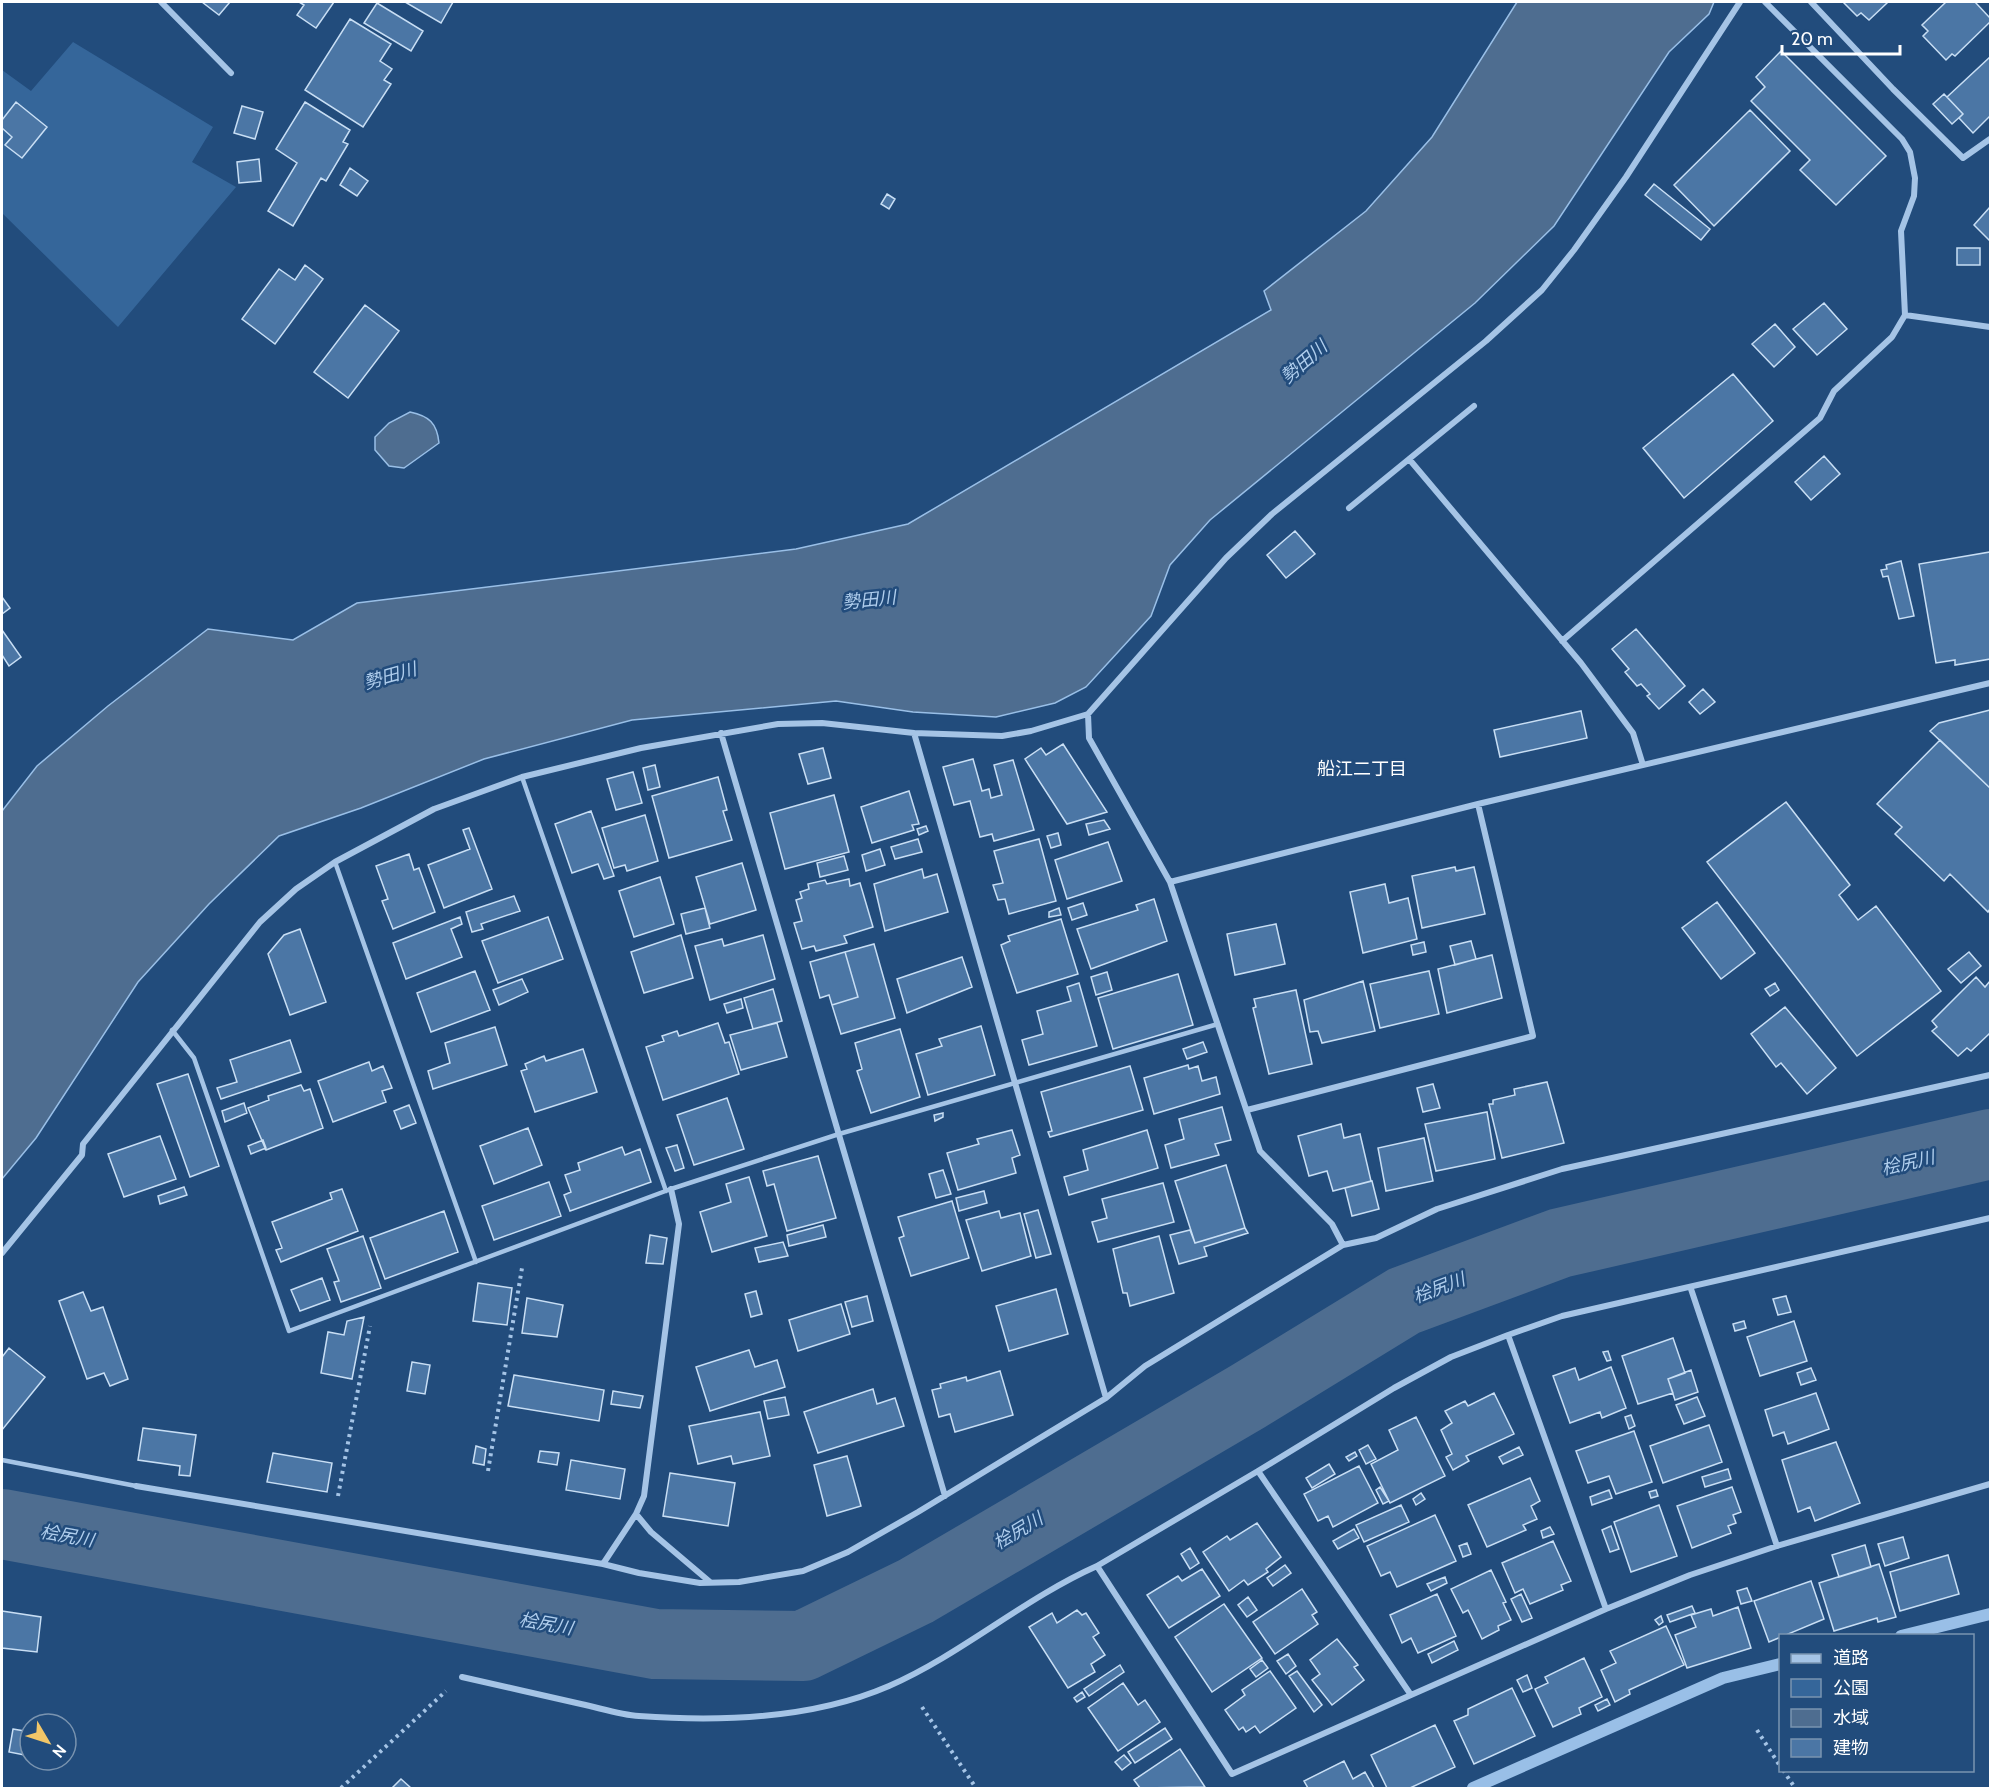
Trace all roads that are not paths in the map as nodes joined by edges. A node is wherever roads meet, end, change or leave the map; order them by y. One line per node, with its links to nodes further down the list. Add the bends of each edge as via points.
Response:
1 (161, 2): 5 (street)
2 (1740, 2): 14 (street, via 1626,177 1542,290 1486,341 1272,514 1226,558)
3 (1765, 2): 7 (street, via 1902,139 1910,152 1914,196 1901,231)
4 (1811, 2): 6 (street, via 1963,158)
5 (231, 74)
6 (1990, 139)
7 (1905, 315): 8 (street); 12 (street, via 1892,337 1834,391 1820,418)
8 (1990, 327)
9 (1474, 406): 10 (street)
10 (1408, 459): 11 (street); 12 (street)
11 (1349, 508)
12 (1562, 641): 17 (street, via 1634,733)
13 (1990, 683): 17 (street)
14 (1088, 714): 16 (street, via 1002,736); 21 (street, via 1089,738)
15 (721, 733): 16 (street, via 778,724 822,723); 18 (street); 27 (street)
16 (914, 733): 25 (street)
17 (1643, 765): 19 (street)
18 (522, 777): 20 (street, via 434,809); 28 (lane)
19 (1478, 804): 21 (street); 26 (street, via 1533,1036)
20 (336, 862): 23 (street, via 260,922); 32 (lane)
21 (1170, 882): 22 (street)
22 (1218, 1024): 25 (lane); 26 (street)
23 (172, 1030): 31 (street, via 83,1144 82,1155); 32 (lane, via 194,1058 289,1331)
24 (1990, 1075): 30 (street, via 1562,1169 1437,1209 1376,1238)
25 (1016, 1083): 27 (lane); 35 (street)
26 (1247, 1110): 30 (street, via 1260,1150 1332,1224)
27 (839, 1134): 28 (lane); 40 (street)
28 (668, 1190): 32 (lane); 41 (street, via 679,1224 644,1496)
29 (1990, 1218): 33 (street)
30 (1343, 1245): 35 (street, via 1145,1366)
31 (2, 1253)
32 (476, 1262)
33 (1691, 1289): 34 (street, via 1562,1316); 42 (street)
34 (1508, 1335): 37 (street, via 1451,1357 1394,1388); 46 (street)
35 (1106, 1398): 40 (street)
36 (2, 1460): 39 (lane)
37 (1258, 1471): 44 (street); 48 (street)
38 (1990, 1484): 42 (street)
39 (136, 1486): 43 (street)
40 (945, 1496): 45 (street, via 848,1552 802,1571 739,1582)
41 (636, 1515): 43 (street); 45 (street)
42 (1778, 1546): 46 (street, via 1690,1575)
43 (603, 1564): 45 (street)
44 (1097, 1566): 47 (street, via 1064,1581 915,1673 821,1709 736,1718 637,1716); 48 (street, via 1232,1774)
45 (711, 1582)
46 (1606, 1609): 48 (street)
47 (462, 1677)
48 (1411, 1695)

